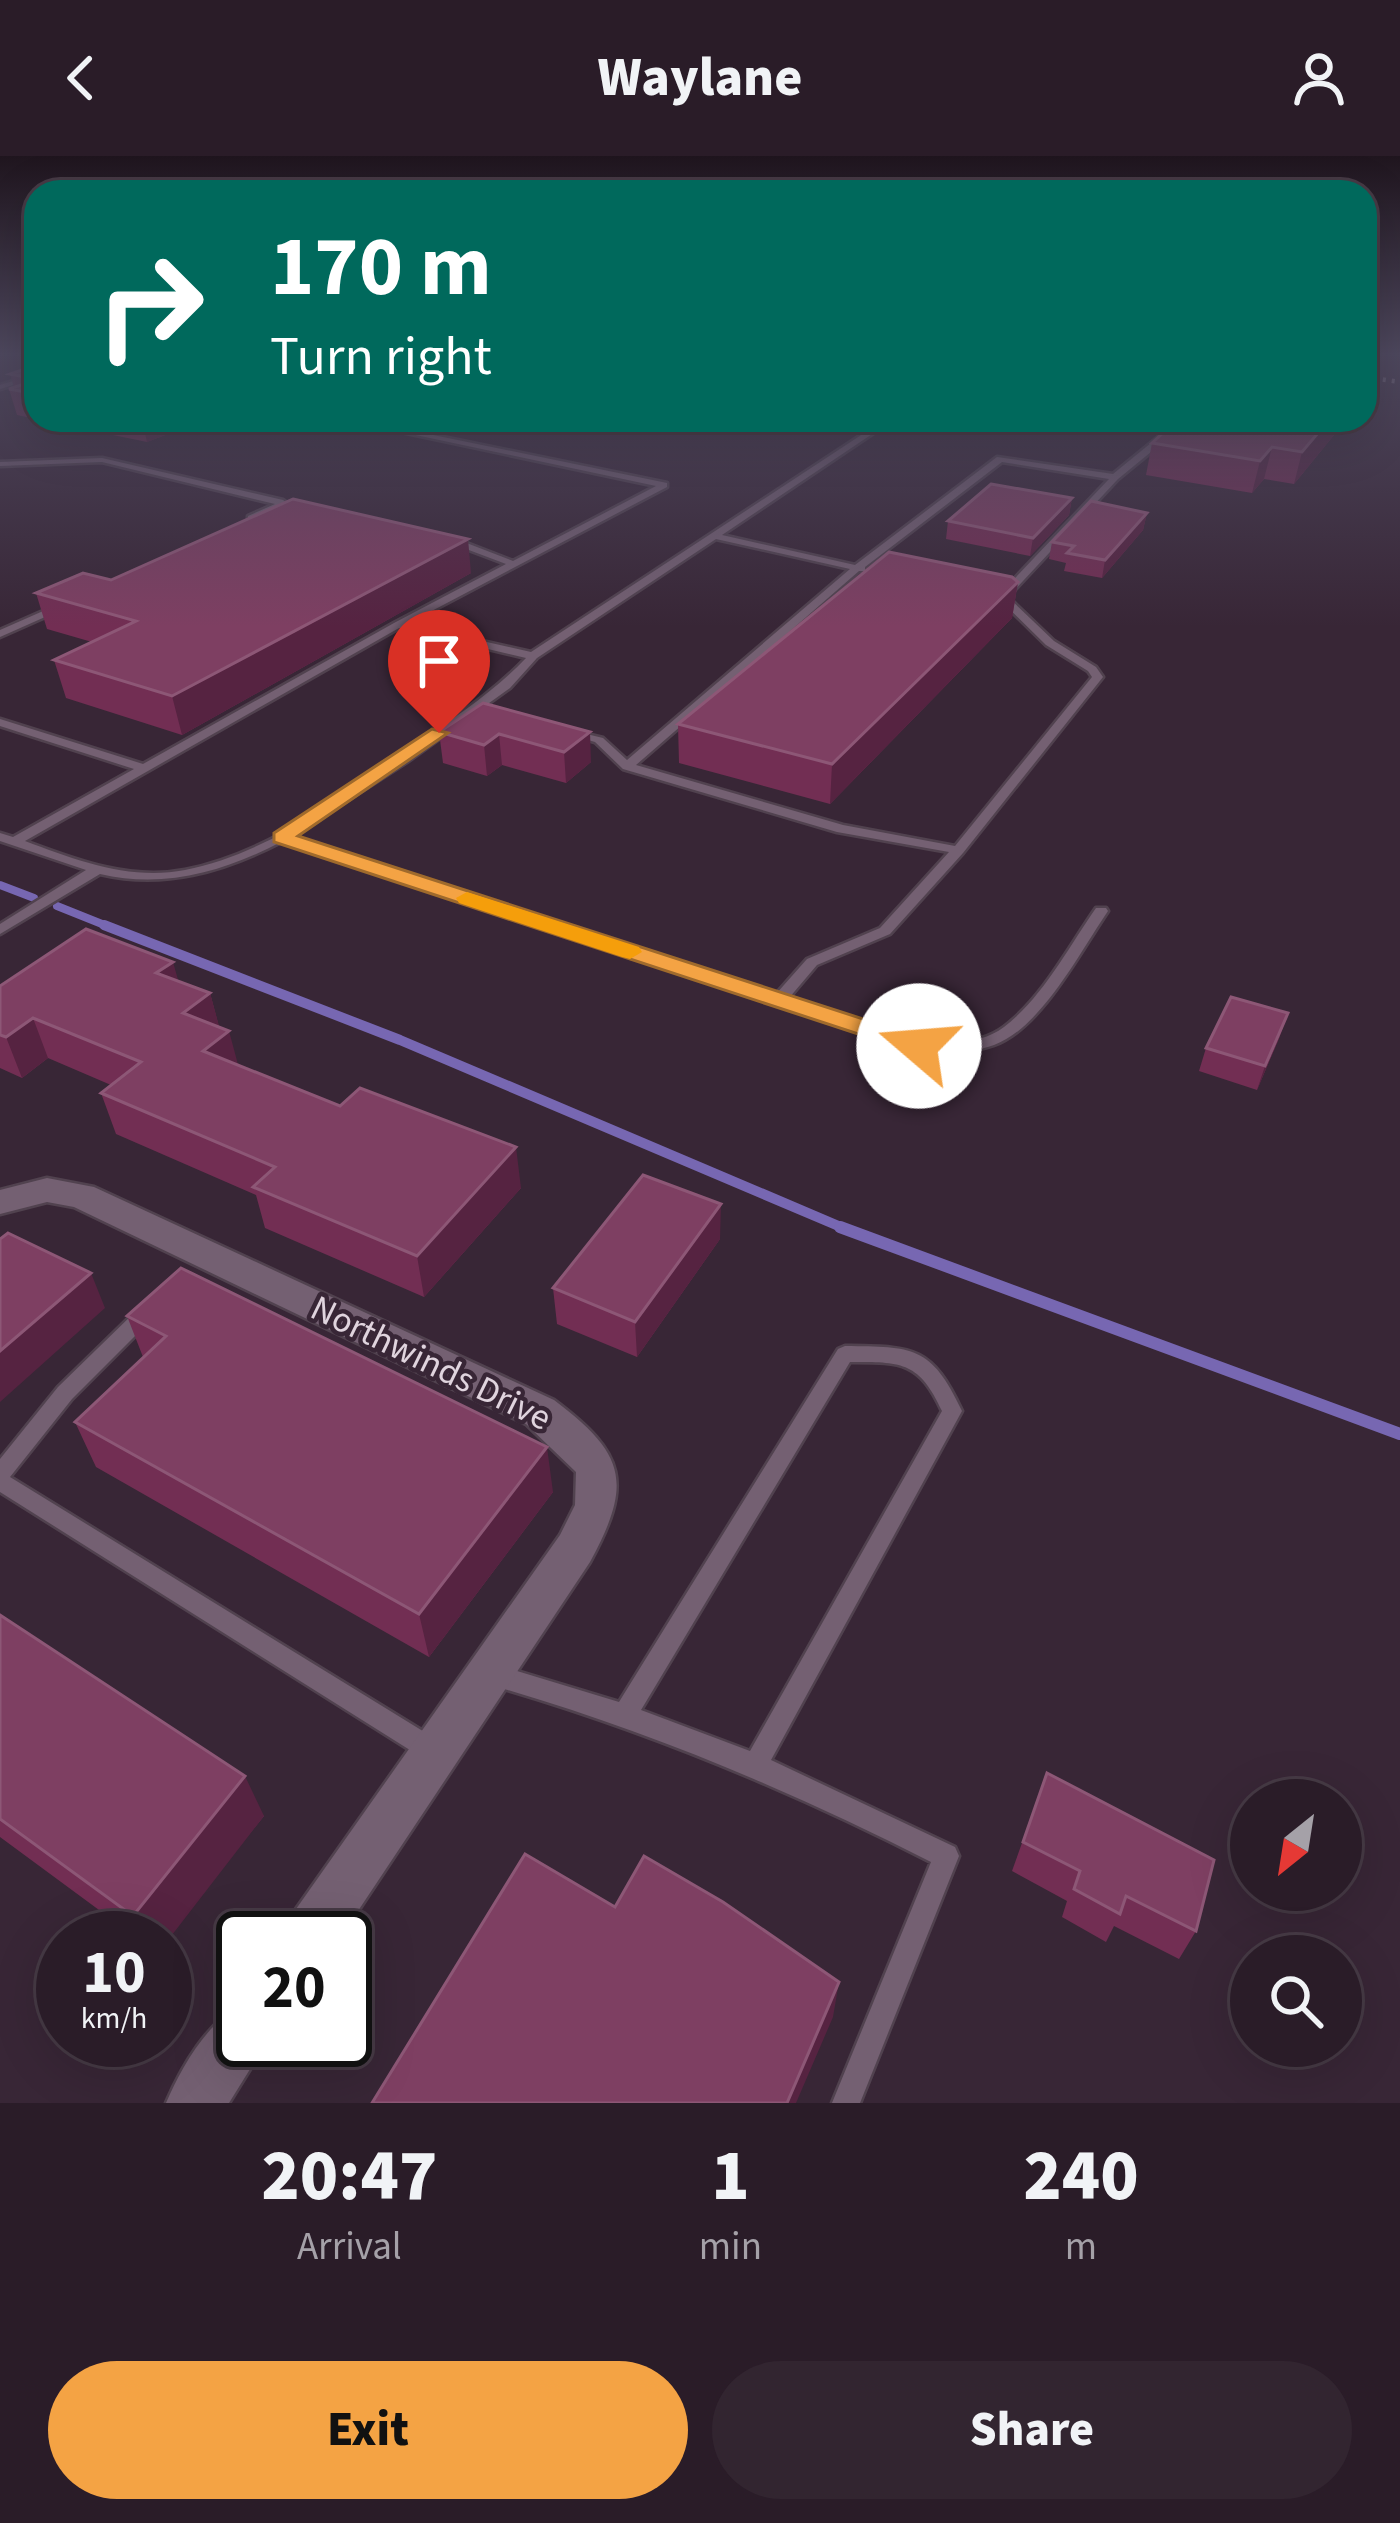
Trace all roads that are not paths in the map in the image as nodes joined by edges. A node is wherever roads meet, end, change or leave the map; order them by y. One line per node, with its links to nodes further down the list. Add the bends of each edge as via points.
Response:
1 (474, 446): 11 (lane, via 664,485)
2 (850, 446): 9 (lane)
3 (1153, 446): 5 (lane)
4 (0, 464): 6 (lane, via 102,460)
5 (1115, 477): 12 (lane, via 1000,459); 15 (lane)
6 (283, 503): 7 (lane); 8 (lane)
7 (303, 506)
8 (242, 522)
9 (716, 536): 12 (lane); 19 (lane)
10 (442, 538): 11 (lane)
11 (514, 564): 17 (lane)
12 (857, 568): 13 (lane); 24 (lane)
13 (880, 573)
14 (983, 594): 15 (lane)
15 (1002, 597): 28 (lane, via 1098,677)
16 (78, 598): 18 (lane)
17 (398, 625): 19 (lane); 25 (lane)
18 (0, 634)
19 (533, 656): 20 (lane)
20 (476, 708): 21 (lane); 26 (lane)
21 (497, 713)
22 (0, 722): 25 (lane)
23 (558, 730): 24 (lane, via 599,740)
24 (627, 766): 28 (lane, via 841,829)
25 (143, 768): 27 (lane)
26 (281, 838): 29 (lane, via 187,874 145,878); 32 (lane)
27 (7, 840): 29 (lane)
28 (958, 850): 32 (lane, via 885,931 812,962)
29 (98, 869): 31 (lane)
30 (1101, 911): 32 (lane, via 1014,1029 992,1041 919,1046)
31 (0, 930)
32 (778, 1000)
33 (0, 1202): 36 (street, Northwinds Drive, via 47,1190 82,1196 200,1263 540,1412 583,1442 601,1478 592,1522)
34 (159, 1301): 35 (lane, via 65,1393)
35 (0, 1478): 38 (lane)
36 (491, 1674): 37 (lane); 38 (street, Northwinds Drive)
37 (625, 1714): 39 (lane); 39 (lane, via 845,1354 903,1354 937,1374 952,1411)
38 (436, 1753): 40 (street, Northwinds Drive)
39 (755, 1766): 43 (lane, via 946,1856)
40 (327, 1911)
41 (220, 2067): 42 (street)
42 (195, 2103)
43 (846, 2103)

